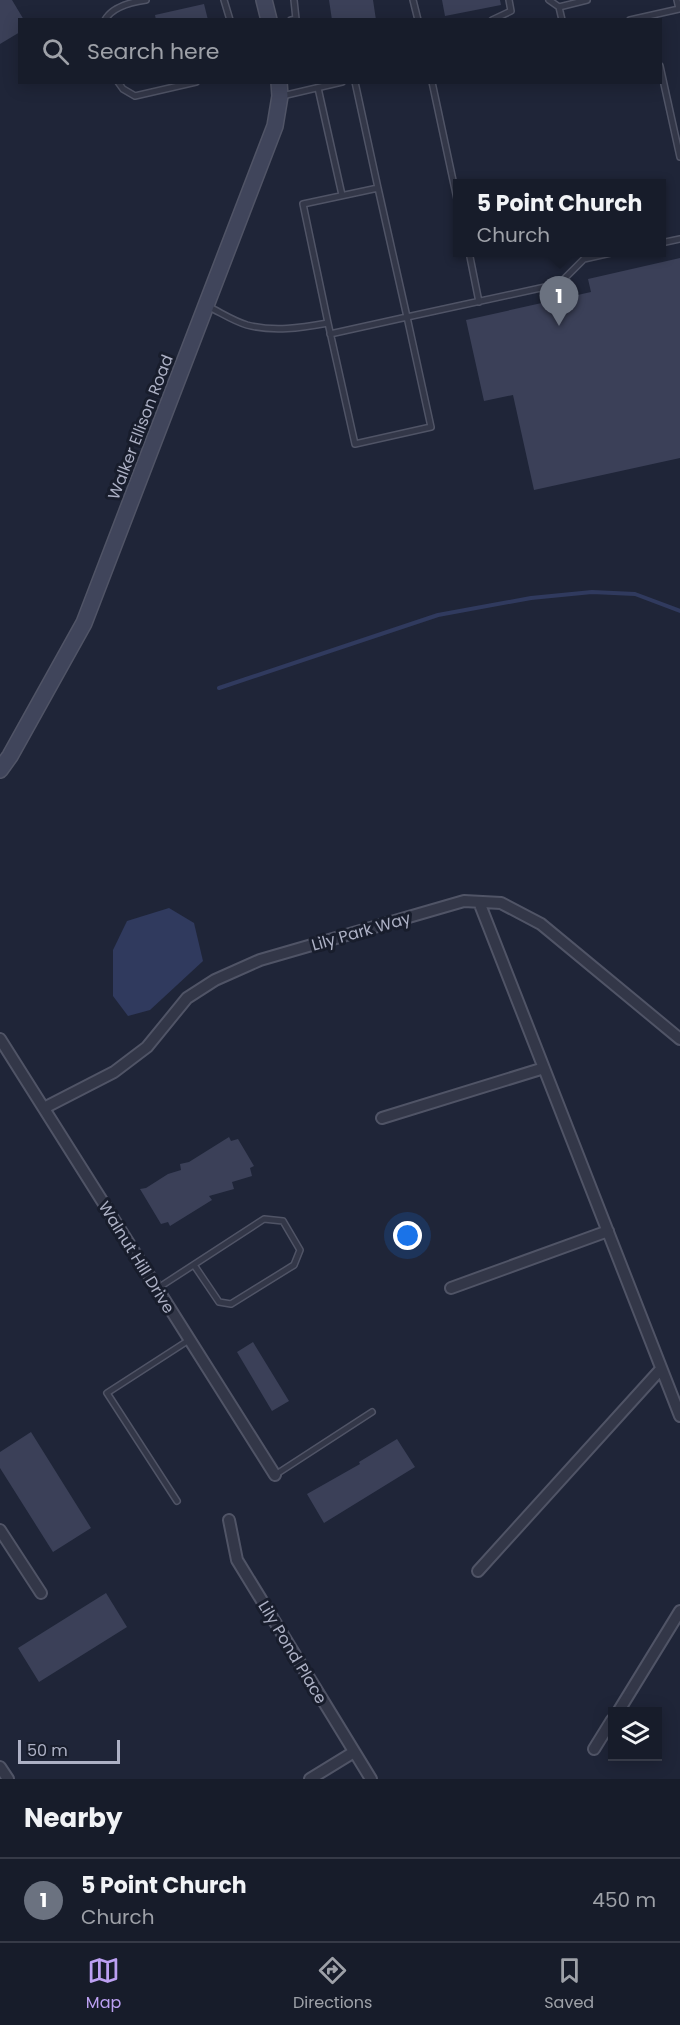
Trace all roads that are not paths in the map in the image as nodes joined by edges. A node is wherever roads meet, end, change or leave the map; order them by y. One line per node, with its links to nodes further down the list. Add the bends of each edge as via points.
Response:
1 (146, 0): 10 (lane)
2 (224, 0): 16 (lane)
3 (264, 0): 17 (street)
4 (294, 0): 18 (lane)
5 (413, 0): 19 (lane)
6 (509, 0): 12 (lane)
7 (549, 0): 11 (lane)
8 (587, 0): 11 (lane)
9 (677, 0): 13 (lane)
10 (131, 2): 15 (lane)
11 (558, 7): 22 (lane)
12 (511, 11): 20 (lane); 21 (lane)
13 (679, 12): 14 (lane)
14 (650, 17)
15 (106, 18)
16 (229, 18)
17 (268, 18)
18 (296, 18)
19 (418, 18)
20 (496, 18)
21 (513, 18)
22 (561, 18)
23 (662, 75): 31 (lane)
24 (119, 84): 25 (lane, via 135,96)
25 (187, 84)
26 (334, 84): 29 (lane)
27 (355, 84): 33 (lane)
28 (432, 84): 32 (lane)
29 (318, 88): 30 (lane); 34 (lane)
30 (279, 89): 38 (street, Walker Ellison Road, via 275,126)
31 (680, 157)
32 (453, 180)
33 (378, 188): 34 (lane); 39 (lane)
34 (342, 195): 40 (lane, via 303,204)
35 (469, 257): 37 (lane)
36 (593, 257): 37 (lane, via 584,259 559,284)
37 (479, 302): 39 (lane)
38 (206, 306): 40 (lane, via 244,324 266,329); 42 (street, Walker Ellison Road, via 84,623)
39 (407, 317): 41 (lane); 41 (lane, via 431,427 355,444)
40 (328, 323): 41 (lane)
41 (330, 334)
42 (0, 770)
43 (479, 902): 45 (street, Lily Park Way, via 501,903 541,924); 46 (street); 47 (street, Lily Park Way, via 464,901 260,960 215,980 187,999 147,1047 114,1072)
44 (0, 1039): 47 (street, Walnut Hill Drive)
45 (680, 1039)
46 (544, 1068): 48 (street); 49 (street)
47 (44, 1108): 52 (street, Walnut Hill Drive)
48 (382, 1118)
49 (608, 1231): 51 (street); 54 (street)
50 (194, 1264): 50 (lane, via 264,1219 283,1221 300,1250 294,1265 231,1304 219,1302); 52 (lane)
51 (451, 1288)
52 (157, 1289): 53 (street, Walnut Hill Drive)
53 (189, 1340): 57 (street, Walnut Hill Drive); 58 (lane, via 107,1393)
54 (662, 1369): 56 (street); 61 (street)
55 (372, 1412): 57 (lane)
56 (680, 1416)
57 (275, 1475)
58 (177, 1501)
59 (229, 1520): 67 (street, Lily Pond Place, via 237,1560)
60 (0, 1530): 62 (street)
61 (478, 1571)
62 (41, 1593)
63 (680, 1611): 64 (street)
64 (621, 1707)
65 (608, 1726): 66 (street)
66 (594, 1749)
67 (354, 1752): 70 (street); 71 (street, Lily Pond Place)
68 (0, 1767): 69 (street)
69 (8, 1779)
70 (310, 1779)
71 (371, 1779)

